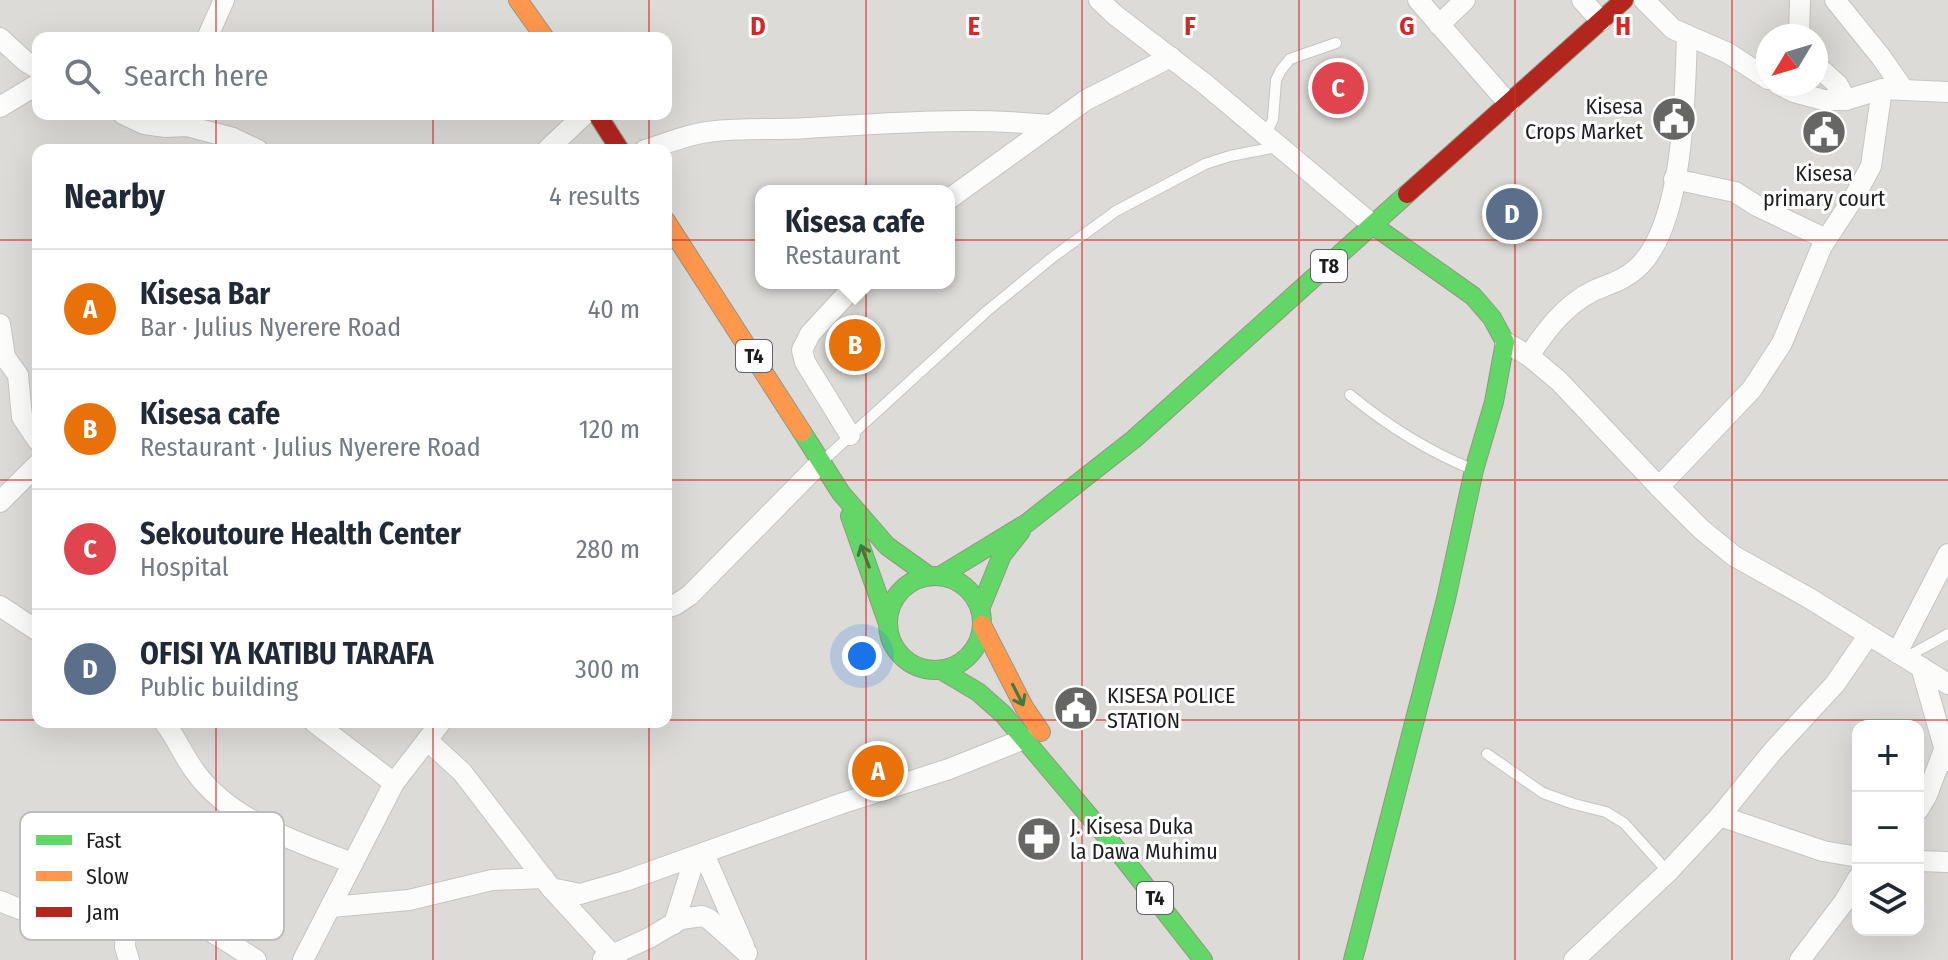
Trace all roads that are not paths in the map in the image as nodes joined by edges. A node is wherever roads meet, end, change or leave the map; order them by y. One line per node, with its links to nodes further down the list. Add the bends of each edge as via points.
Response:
1 (224, 0): 14 (street)
2 (518, 0): 15 (main road)
3 (1099, 0): 19 (street)
4 (1418, 0): 13 (street)
5 (1465, 0): 13 (street)
6 (1582, 0): 11 (street)
7 (1624, 0): 11 (main road, T8)
8 (1644, 0): 16 (street, via 1673,29)
9 (1800, 0): 12 (street)
10 (1835, 0): 25 (street)
11 (1601, 21): 29 (main road, T8)
12 (1799, 24)
13 (1439, 25): 29 (street)
14 (210, 32)
15 (541, 32)
16 (1687, 35): 21 (street); 41 (street, via 1682,142)
17 (0, 38): 20 (street)
18 (1336, 43): 36 (lane, via 1290,59 1281,70)
19 (1171, 57): 35 (street, via 1086,100); 36 (street)
20 (32, 65)
21 (1756, 71)
22 (1828, 76): 28 (street)
23 (32, 88): 30 (street)
24 (1882, 89): 25 (street); 28 (street); 45 (street, via 1871,166)
25 (1904, 90): 26 (street)
26 (1948, 92)
27 (1809, 96): 28 (street)
28 (1846, 100)
29 (1509, 104): 43 (main road, T8)
30 (0, 107)
31 (136, 120): 32 (street, via 166,127)
32 (188, 120): 37 (street)
33 (579, 120): 38 (street)
34 (601, 120): 39 (main road)
35 (1050, 125): 40 (street, via 916,122 717,131); 42 (street)
36 (1273, 141): 43 (street); 52 (lane, via 1205,164 1116,211 987,311)
37 (246, 144)
38 (553, 144)
39 (616, 144)
40 (663, 144)
41 (1674, 179): 45 (street, via 1735,192); 49 (street, via 1652,254 1624,279 1563,312)
42 (955, 195)
43 (1374, 226): 48 (main road, via 1473,296); 59 (main road, T8, via 1134,439)
44 (672, 232): 53 (main road, T4)
45 (1826, 239): 56 (street, via 1782,343 1752,389)
46 (851, 289): 52 (street, via 802,350)
47 (0, 324): 51 (street, via 5,357 18,375 22,417)
48 (1505, 342): 49 (street); 55 (main road)
49 (1529, 356): 56 (street)
50 (1350, 395): 55 (lane, via 1389,427)
51 (32, 432)
52 (850, 435): 53 (lane)
53 (821, 462): 57 (main road, T4); 63 (street, via 690,595)
54 (32, 470): 58 (street)
55 (1474, 470): 100 (main road)
56 (1659, 487): 68 (street, via 1734,556)
57 (841, 493): 61 (main road, T4, via 887,546); 65 (main road, T4, one-way to 57)
58 (0, 502)
59 (1027, 523): 61 (main road, T8); 64 (main road, T8, via 1002,555)
60 (1948, 554): 69 (street)
61 (934, 576): 64 (main road, T4, via 957,582 971,593); 65 (main road, via 900,591)
62 (0, 606): 66 (street)
63 (672, 606)
64 (981, 617): 70 (main road, via 978,642 970,655); 83 (main road, T4, one-way to 83, via 1024,707)
65 (887, 621): 70 (main road, T4, via 897,652 910,663)
66 (32, 627)
67 (1948, 634): 69 (lane)
68 (1868, 636): 69 (street); 82 (street, via 1835,684)
69 (1908, 659): 71 (street); 78 (street)
70 (941, 670): 75 (main road, T4, via 978,692)
71 (1948, 684)
72 (168, 728): 81 (street, via 194,770)
73 (322, 728): 79 (street)
74 (436, 728): 76 (street)
75 (1024, 739): 83 (main road, T4); 85 (street)
76 (427, 740): 79 (street); 91 (street, via 462,772)
77 (1487, 754): 90 (lane, via 1543,793 1606,812 1624,823)
78 (1946, 754): 80 (street)
79 (394, 783): 89 (street)
80 (1924, 800)
81 (243, 812)
82 (1720, 816): 86 (street); 90 (street)
83 (1106, 836): 105 (main road, T4)
84 (284, 837): 89 (street)
85 (700, 855): 91 (street, via 580,894); 96 (street); 99 (street)
86 (1852, 856)
87 (1924, 861): 88 (street)
88 (1948, 862)
89 (353, 863): 94 (street)
90 (1668, 872): 106 (street)
91 (548, 883): 94 (street, via 492,880 409,900); 101 (street)
92 (1852, 888): 107 (street)
93 (0, 901): 95 (street)
94 (331, 907): 104 (street)
95 (20, 910)
96 (674, 924): 99 (street, via 702,916); 101 (street)
97 (125, 940): 102 (street)
98 (226, 940): 103 (street)
99 (749, 956)
100 (1360, 956)
101 (610, 958)
102 (129, 960)
103 (256, 960)
104 (303, 960)
105 (1203, 960)
106 (1574, 960)
107 (1800, 960)

